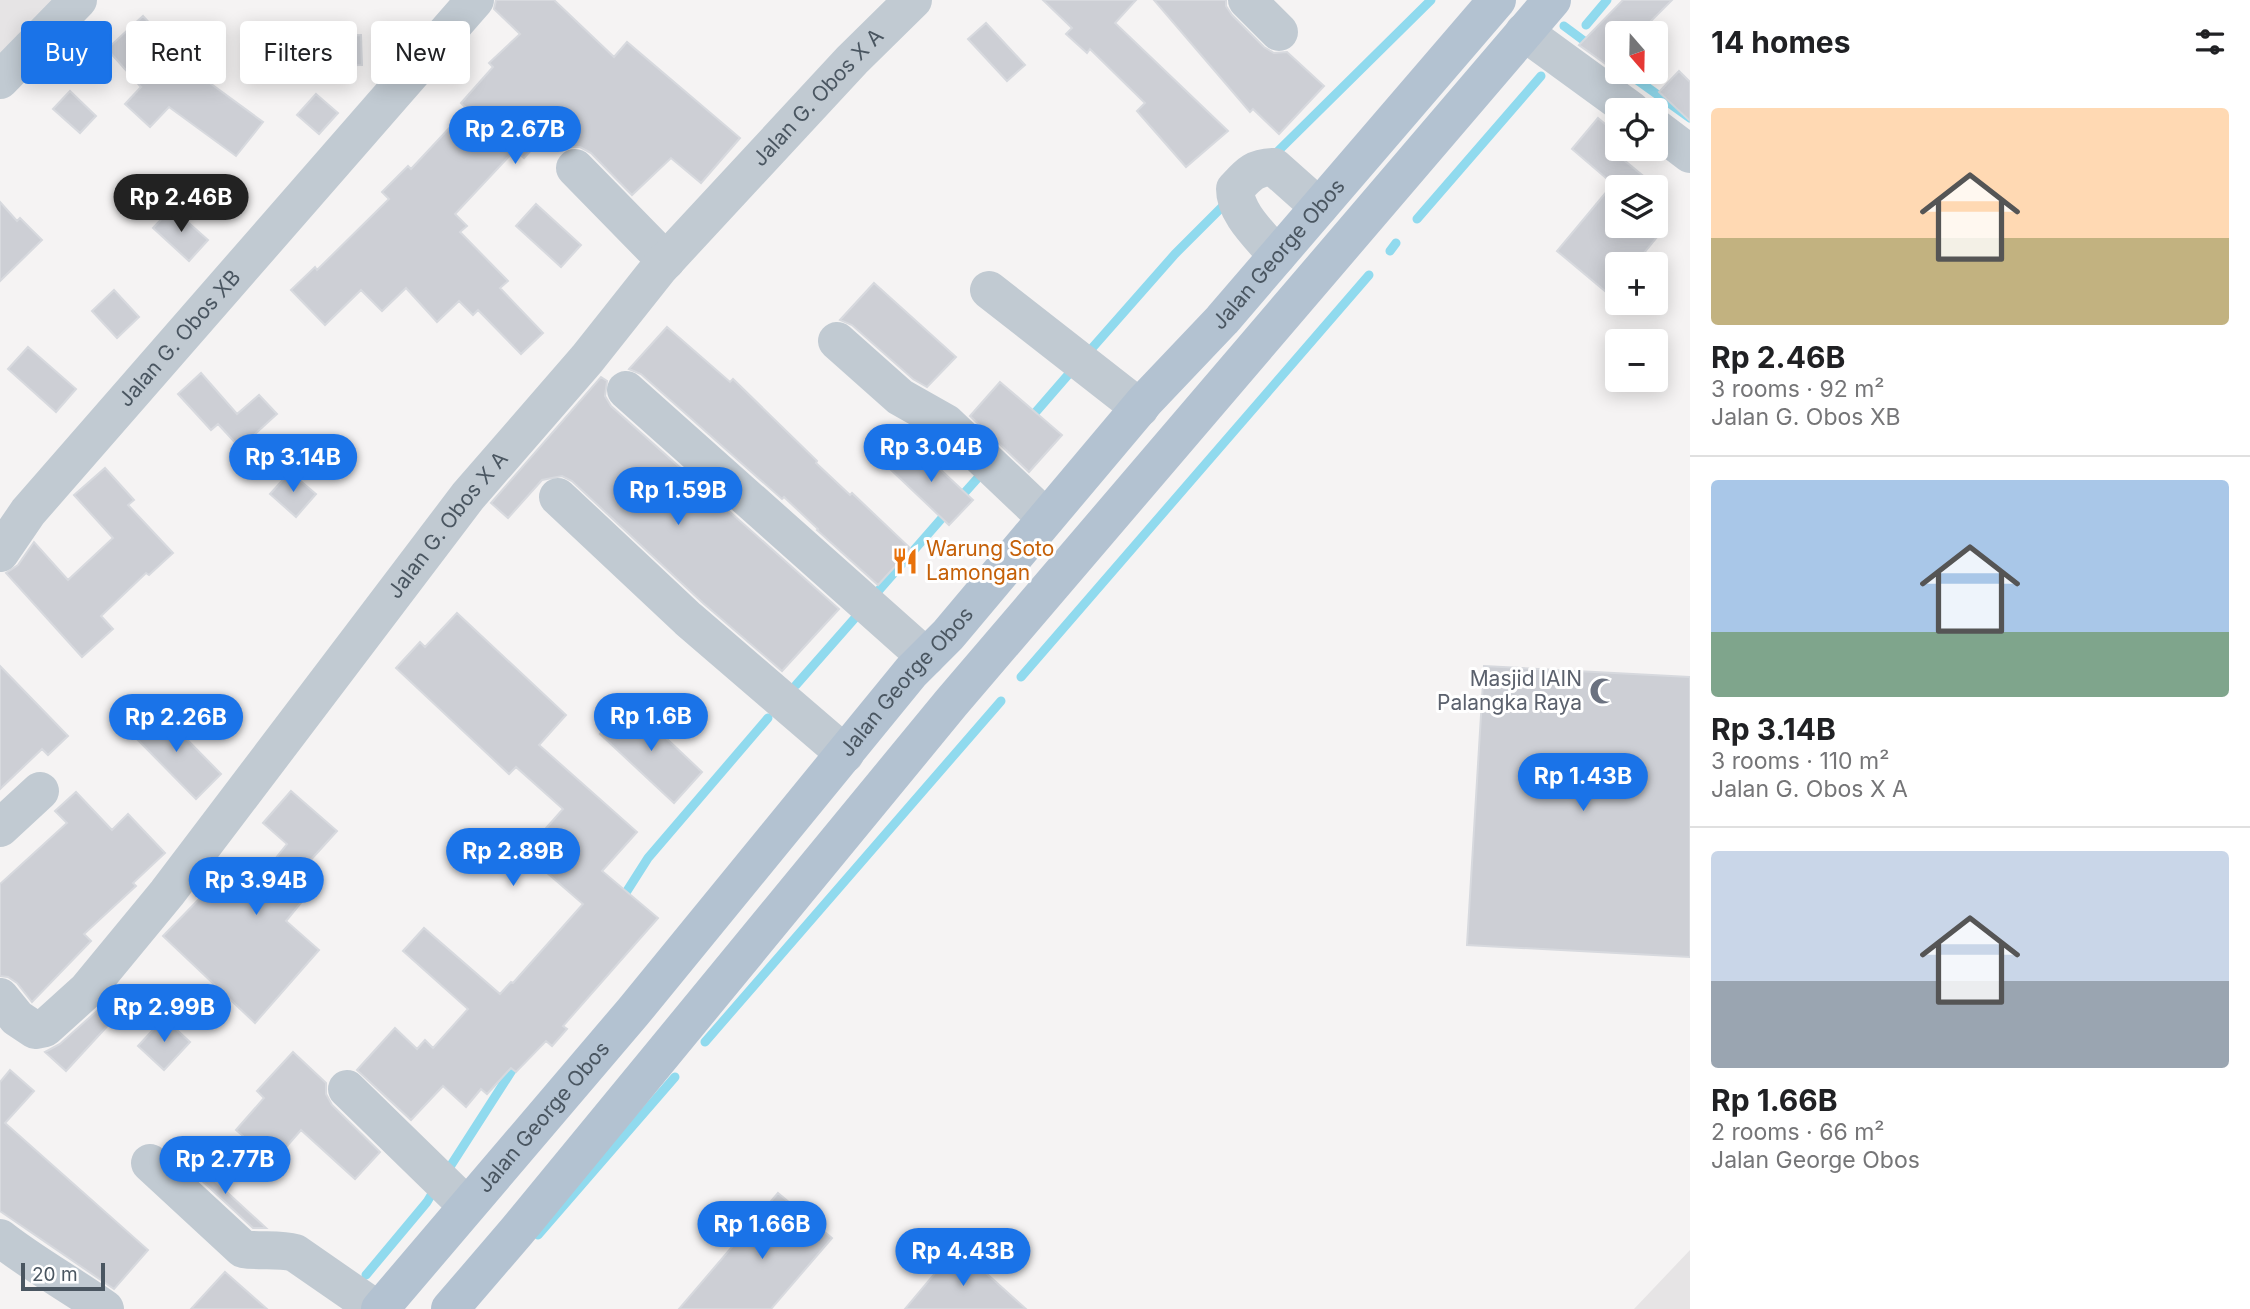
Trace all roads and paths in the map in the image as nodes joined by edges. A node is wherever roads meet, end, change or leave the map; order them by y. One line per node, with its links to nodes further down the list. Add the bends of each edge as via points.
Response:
1 (78, 0): 9 (street)
2 (475, 0): 23 (street, Jalan G. Obos XB, via 28,512)
3 (913, 0): 16 (street, Jalan G. Obos X A)
4 (1247, 0): 8 (street)
5 (1497, 0): 14 (main road, Jalan George Obos)
6 (1552, 0): 7 (main road, Jalan George Obos)
7 (1524, 32): 10 (street); 35 (main road, Jalan George Obos, via 951,703)
8 (1279, 33)
9 (0, 80)
10 (1615, 98)
11 (1668, 137): 12 (street)
12 (1690, 154)
13 (575, 168): 16 (street)
14 (1319, 207): 15 (main road, Jalan George Obos); 15 (street, via 1274,167 1260,167 1235,189 1241,211)
15 (1277, 256): 20 (main road, Jalan George Obos)
16 (666, 261): 28 (street, Jalan G. Obos X A, via 468,496 167,894 86,990 46,1028 28,1027)
17 (989, 290): 20 (street)
18 (836, 341): 22 (street, via 900,397 946,424)
19 (626, 390): 24 (street)
20 (1140, 408): 22 (main road, Jalan George Obos)
21 (558, 497): 25 (street, via 688,619)
22 (1046, 518): 24 (main road, Jalan George Obos)
23 (0, 553)
24 (926, 657): 25 (main road, Jalan George Obos)
25 (845, 754): 31 (main road, Jalan George Obos)
26 (40, 791): 27 (street)
27 (0, 828)
28 (3, 1007)
29 (347, 1089): 31 (street)
30 (150, 1163): 34 (street, via 243,1249 295,1254)
31 (467, 1206): 34 (main road, Jalan George Obos)
32 (0, 1238): 33 (street)
33 (105, 1309)
34 (378, 1309)
35 (450, 1309)

